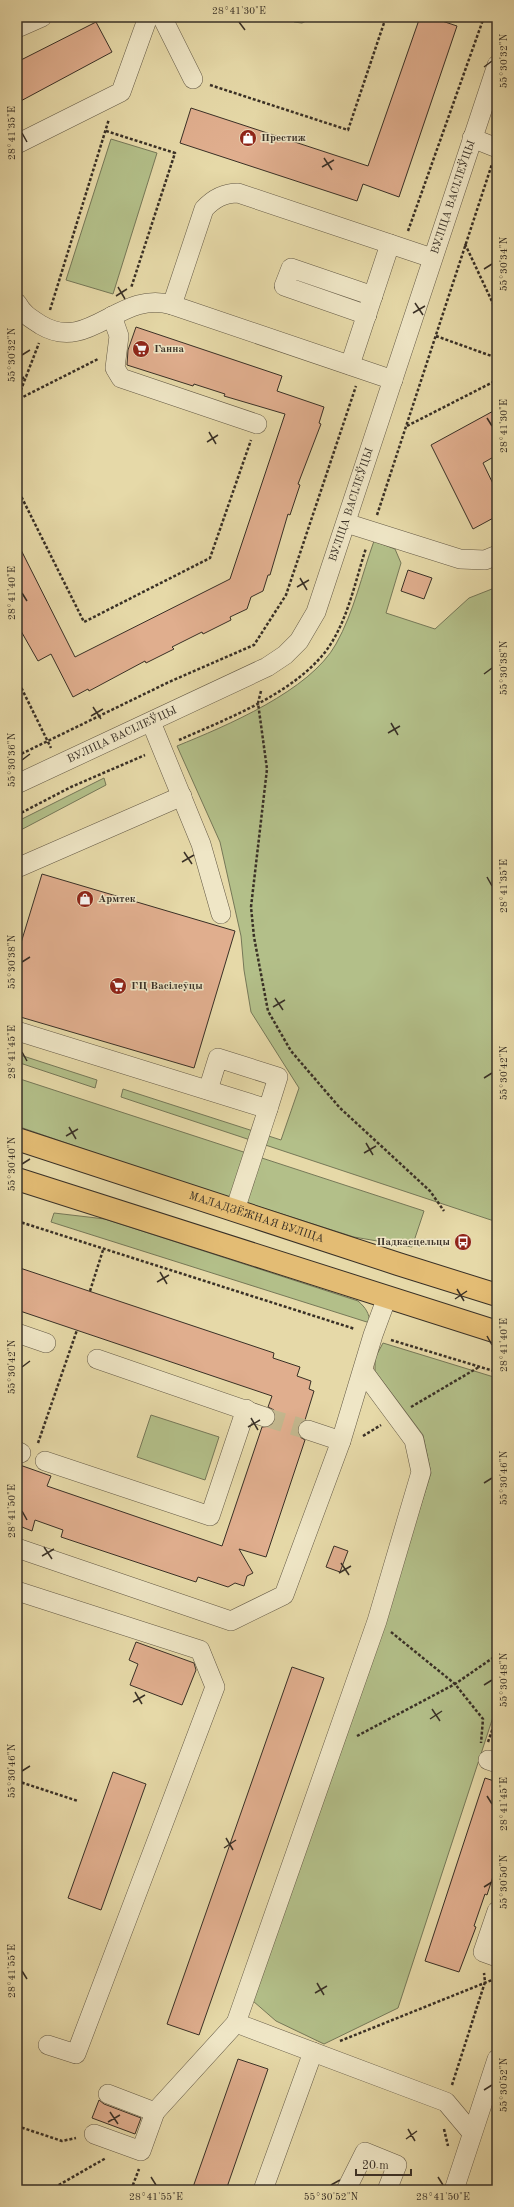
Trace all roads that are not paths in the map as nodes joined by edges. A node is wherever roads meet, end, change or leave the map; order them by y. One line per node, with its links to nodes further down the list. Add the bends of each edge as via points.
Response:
1 (42, 17): 4 (street)
2 (148, 17): 8 (street, via 121,92)
3 (162, 17): 6 (street)
4 (17, 28)
5 (497, 65): 7 (street, ВУЛІЦА ВАСІЛЕЎЦЫ)
6 (193, 79)
7 (472, 138): 9 (street); 11 (street, ВУЛІЦА ВАСІЛЕЎЦЫ)
8 (17, 144)
9 (496, 153)
10 (396, 246): 11 (street); 12 (street); 14 (street, via 238,193 229,193 211,202 204,209)
11 (432, 258): 18 (street, ВУЛІЦА ВАСІЛЕЎЦЫ)
12 (373, 296): 16 (street); 16 (street, via 290,268 284,286)
13 (17, 303): 15 (street, via 23,314 45,327 74,333 86,330)
14 (172, 305): 15 (street, via 161,302 141,303); 17 (street)
15 (118, 313): 19 (street, via 119,336 115,368 117,374 126,381)
16 (367, 315): 17 (street)
17 (356, 367): 18 (street)
18 (393, 380): 20 (street, ВУЛІЦА ВАСІЛЕЎЦЫ)
19 (257, 424)
20 (346, 523): 21 (street, via 460,559 485,560); 22 (street, ВУЛІЦА ВАСІЛЕЎЦЫ, via 316,612 308,627 285,655 267,668)
21 (497, 555)
22 (151, 722): 23 (street, ВУЛІЦА ВАСІЛЕЎЦЫ); 24 (street)
23 (17, 784)
24 (182, 796): 25 (street); 26 (street, via 201,844)
25 (17, 868)
26 (221, 914)
27 (17, 1031): 28 (street)
28 (208, 1090): 29 (street); 29 (street, via 218,1058 278,1077)
29 (268, 1108): 32 (street)
30 (17, 1138): 32 (main road, МАЛАДЗЁЖНАЯ ВУЛІЦА)
31 (17, 1179): 35 (main road)
32 (235, 1210): 33 (main road, МАЛАДЗЁЖНАЯ ВУЛІЦА)
33 (398, 1264): 34 (main road, МАЛАДЗЁЖНАЯ ВУЛІЦА); 35 (main road)
34 (497, 1295)
35 (387, 1297): 36 (main road); 40 (street)
36 (497, 1332)
37 (17, 1333): 38 (street)
38 (46, 1343)
39 (97, 1359): 41 (street)
40 (363, 1371): 44 (street); 50 (street, via 414,1440 421,1472 377,1621)
41 (246, 1410): 42 (street); 45 (street, via 210,1516)
42 (265, 1417)
43 (308, 1430): 44 (street)
44 (342, 1441): 46 (street, via 284,1595 232,1621)
45 (30, 1454)
46 (17, 1548)
47 (17, 1590): 51 (street, via 200,1650 215,1687 76,2054)
48 (497, 1911): 49 (street)
49 (490, 1955)
50 (236, 2023): 52 (street); 55 (street)
51 (48, 2045)
52 (313, 2052): 56 (street, via 446,2102); 58 (street)
53 (497, 2059): 56 (street)
54 (108, 2094): 55 (street)
55 (155, 2112): 57 (street, via 141,2151)
56 (472, 2133): 61 (street)
57 (94, 2134)
58 (263, 2190)
59 (346, 2190): 60 (street, via 365,2152 398,2165)
60 (387, 2190)
61 (454, 2190)

